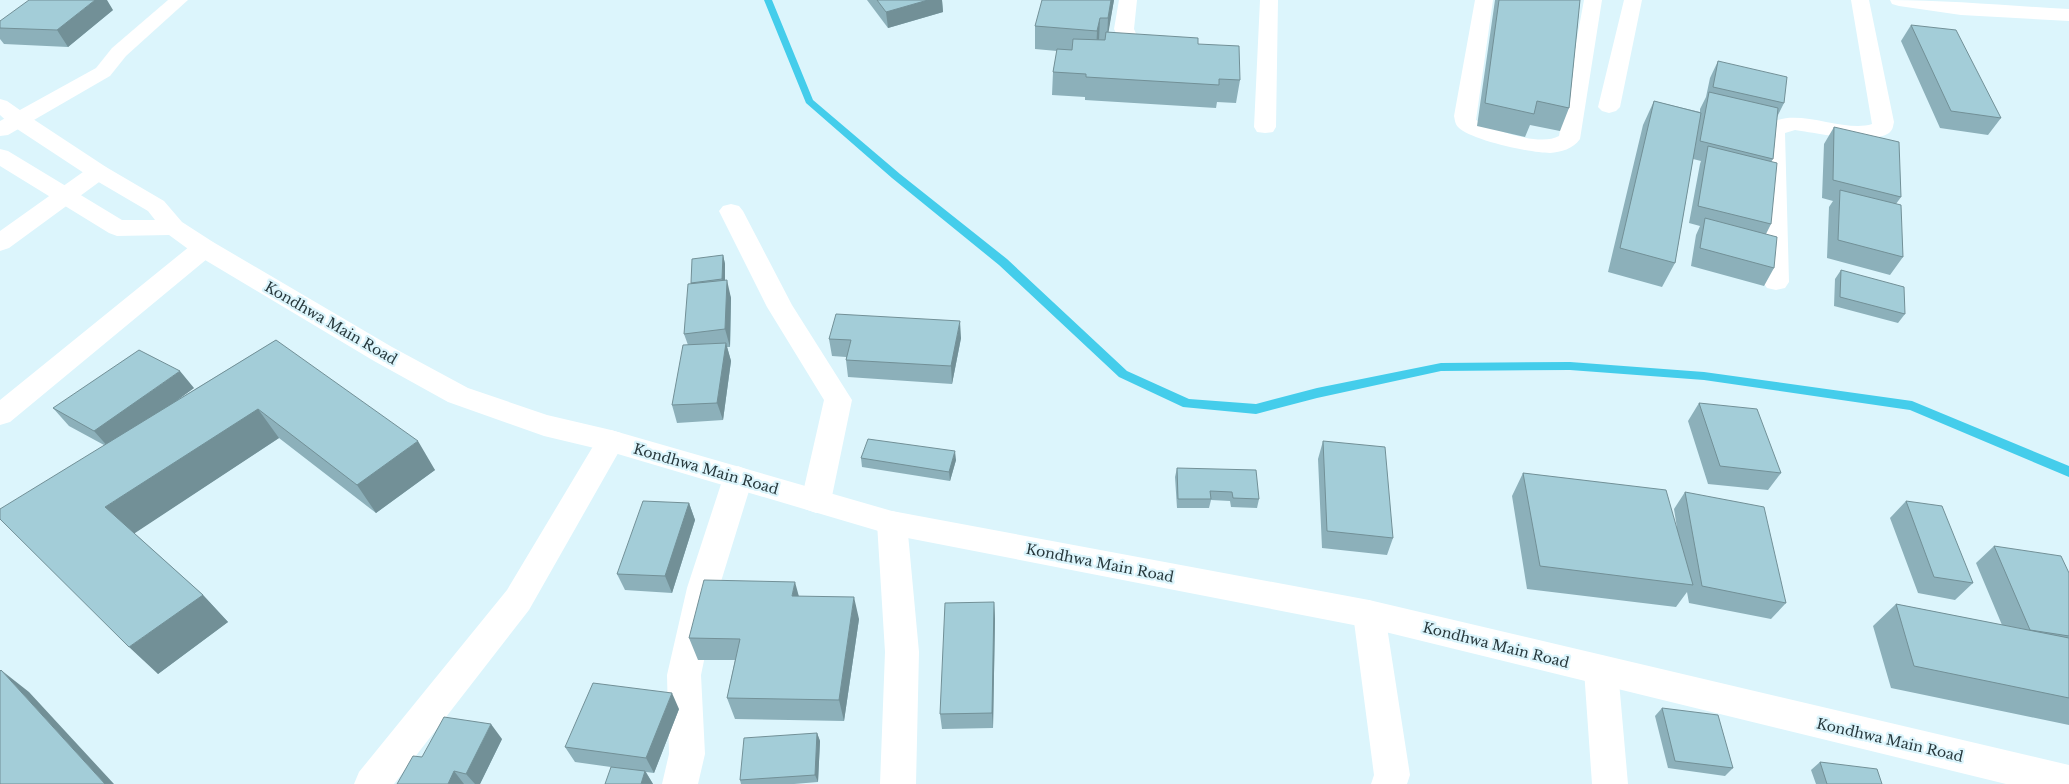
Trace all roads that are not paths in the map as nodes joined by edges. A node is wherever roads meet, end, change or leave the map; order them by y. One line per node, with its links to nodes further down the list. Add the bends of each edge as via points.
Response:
1 (179, 0): 12 (street, via 118,52 103,72)
2 (1128, 0): 10 (street, via 1124,30 1129,41)
3 (1270, 0): 13 (street)
4 (1484, 0): 5 (street, via 1466,123 1509,139 1546,146 1563,144 1569,139)
5 (1593, 0)
6 (1633, 0): 11 (street)
7 (1860, 0): 21 (street, via 1882,128 1868,132 1795,124 1781,125 1774,131)
8 (1899, 0): 9 (street, via 1961,9)
9 (2069, 15)
10 (1177, 46)
11 (1609, 107)
12 (5, 115): 15 (street, Kondhwa Main Road)
13 (1265, 127)
14 (0, 156): 16 (street)
15 (98, 172): 16 (street); 18 (street, Kondhwa Main Road, via 156,206)
16 (64, 197): 18 (street, via 117,228); 19 (street)
17 (731, 211): 25 (street, via 780,307 838,400)
18 (174, 227): 20 (street, Kondhwa Main Road)
19 (0, 243)
20 (204, 248): 22 (street); 23 (street, Kondhwa Main Road, via 458,395 544,425)
21 (1776, 282)
22 (0, 415)
23 (611, 442): 24 (street, Kondhwa Main Road); 30 (street, via 518,600)
24 (738, 478): 25 (street, Kondhwa Main Road); 31 (street, via 703,588 684,675 687,754)
25 (816, 501): 26 (street, Kondhwa Main Road)
26 (892, 523): 27 (street, Kondhwa Main Road); 32 (street, via 902,652)
27 (1369, 614): 28 (street, Kondhwa Main Road); 33 (street, via 1392,775)
28 (1601, 670): 29 (street, Kondhwa Main Road); 34 (street)
29 (2069, 782)
30 (372, 784)
31 (680, 784)
32 (898, 784)
33 (1389, 784)
34 (1610, 784)

